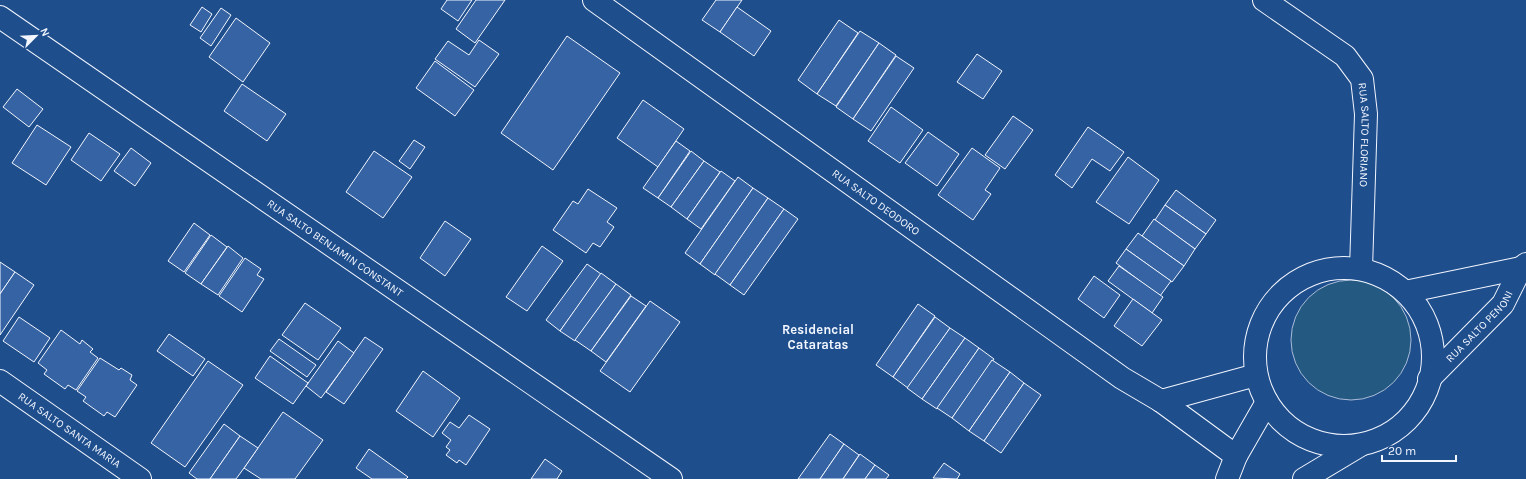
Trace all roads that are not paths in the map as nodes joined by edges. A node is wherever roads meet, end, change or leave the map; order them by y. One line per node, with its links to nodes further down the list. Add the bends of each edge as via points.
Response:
1 (594, 0): 10 (street, RUA SALTO DEODORO, via 1122,378)
2 (1264, 0): 5 (street, RUA SALTO FLORIANO, via 1345,56 1362,79 1366,114)
3 (0, 17): 15 (street, RUA SALTO BENJAMIN CONSTANT)
4 (1524, 266): 6 (street, RUA SALTO PENONI); 8 (street, RUA SALTO PENONI, via 1503,304)
5 (1361, 269): 6 (street, via 1384,277); 7 (street, via 1332,268 1304,277 1280,294 1263,318 1255,345)
6 (1405, 292): 8 (street, via 1421,311 1430,334 1433,364)
7 (1256, 375): 10 (street); 11 (street)
8 (1429, 379): 12 (street, via 1426,393 1410,418 1386,436)
9 (0, 381): 14 (street, RUA SALTO SANTA MARIA)
10 (1161, 401): 13 (street, RUA SALTO DEODORO)
11 (1267, 402): 12 (street, via 1282,421 1301,436 1329,446); 13 (street)
12 (1359, 446): 17 (street)
13 (1236, 456): 16 (street)
14 (140, 479)
15 (671, 479)
16 (1227, 479)
17 (1304, 479)

